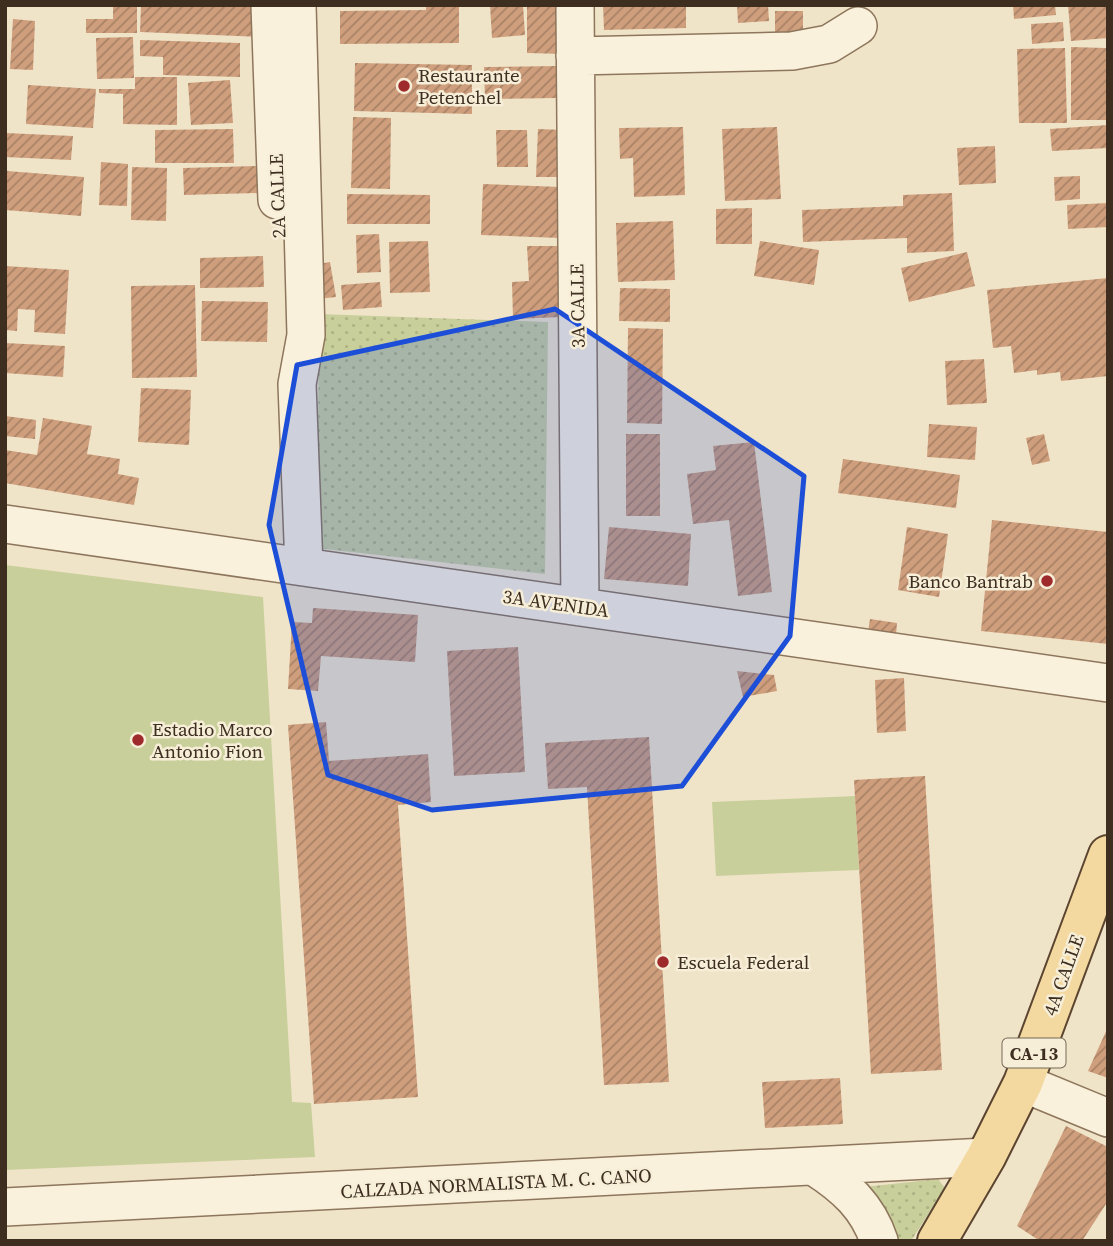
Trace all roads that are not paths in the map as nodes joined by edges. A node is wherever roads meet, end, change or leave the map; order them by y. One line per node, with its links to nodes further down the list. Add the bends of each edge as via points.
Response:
1 (270, 5): 6 (street, 2A CALLE, via 282,335)
2 (297, 5): 6 (street, 2A CALLE, via 306,335)
3 (575, 5): 5 (street, 3A CALLE)
4 (858, 26): 5 (street, via 829,44 792,51)
5 (575, 57): 9 (street, 3A CALLE)
6 (297, 384): 8 (street, 2A CALLE)
7 (5, 524): 8 (street, 3A AVENIDA)
8 (304, 567): 9 (street, 3A AVENIDA)
9 (580, 607): 10 (street, 3A AVENIDA)
10 (1108, 683)
11 (1108, 855): 12 (main road, 4A CALLE / CA-13)
12 (1023, 1083): 13 (street); 14 (main road, 4A CALLE / CA-13)
13 (1108, 1118)
14 (986, 1157): 15 (street, CALZADA NORMALISTA M. C. CANO); 18 (main road, 4A CALLE / CA-13)
15 (816, 1167): 16 (street, CALZADA NORMALISTA M. C. CANO); 17 (street, via 856,1199)
16 (5, 1207)
17 (879, 1241)
18 (937, 1241)

